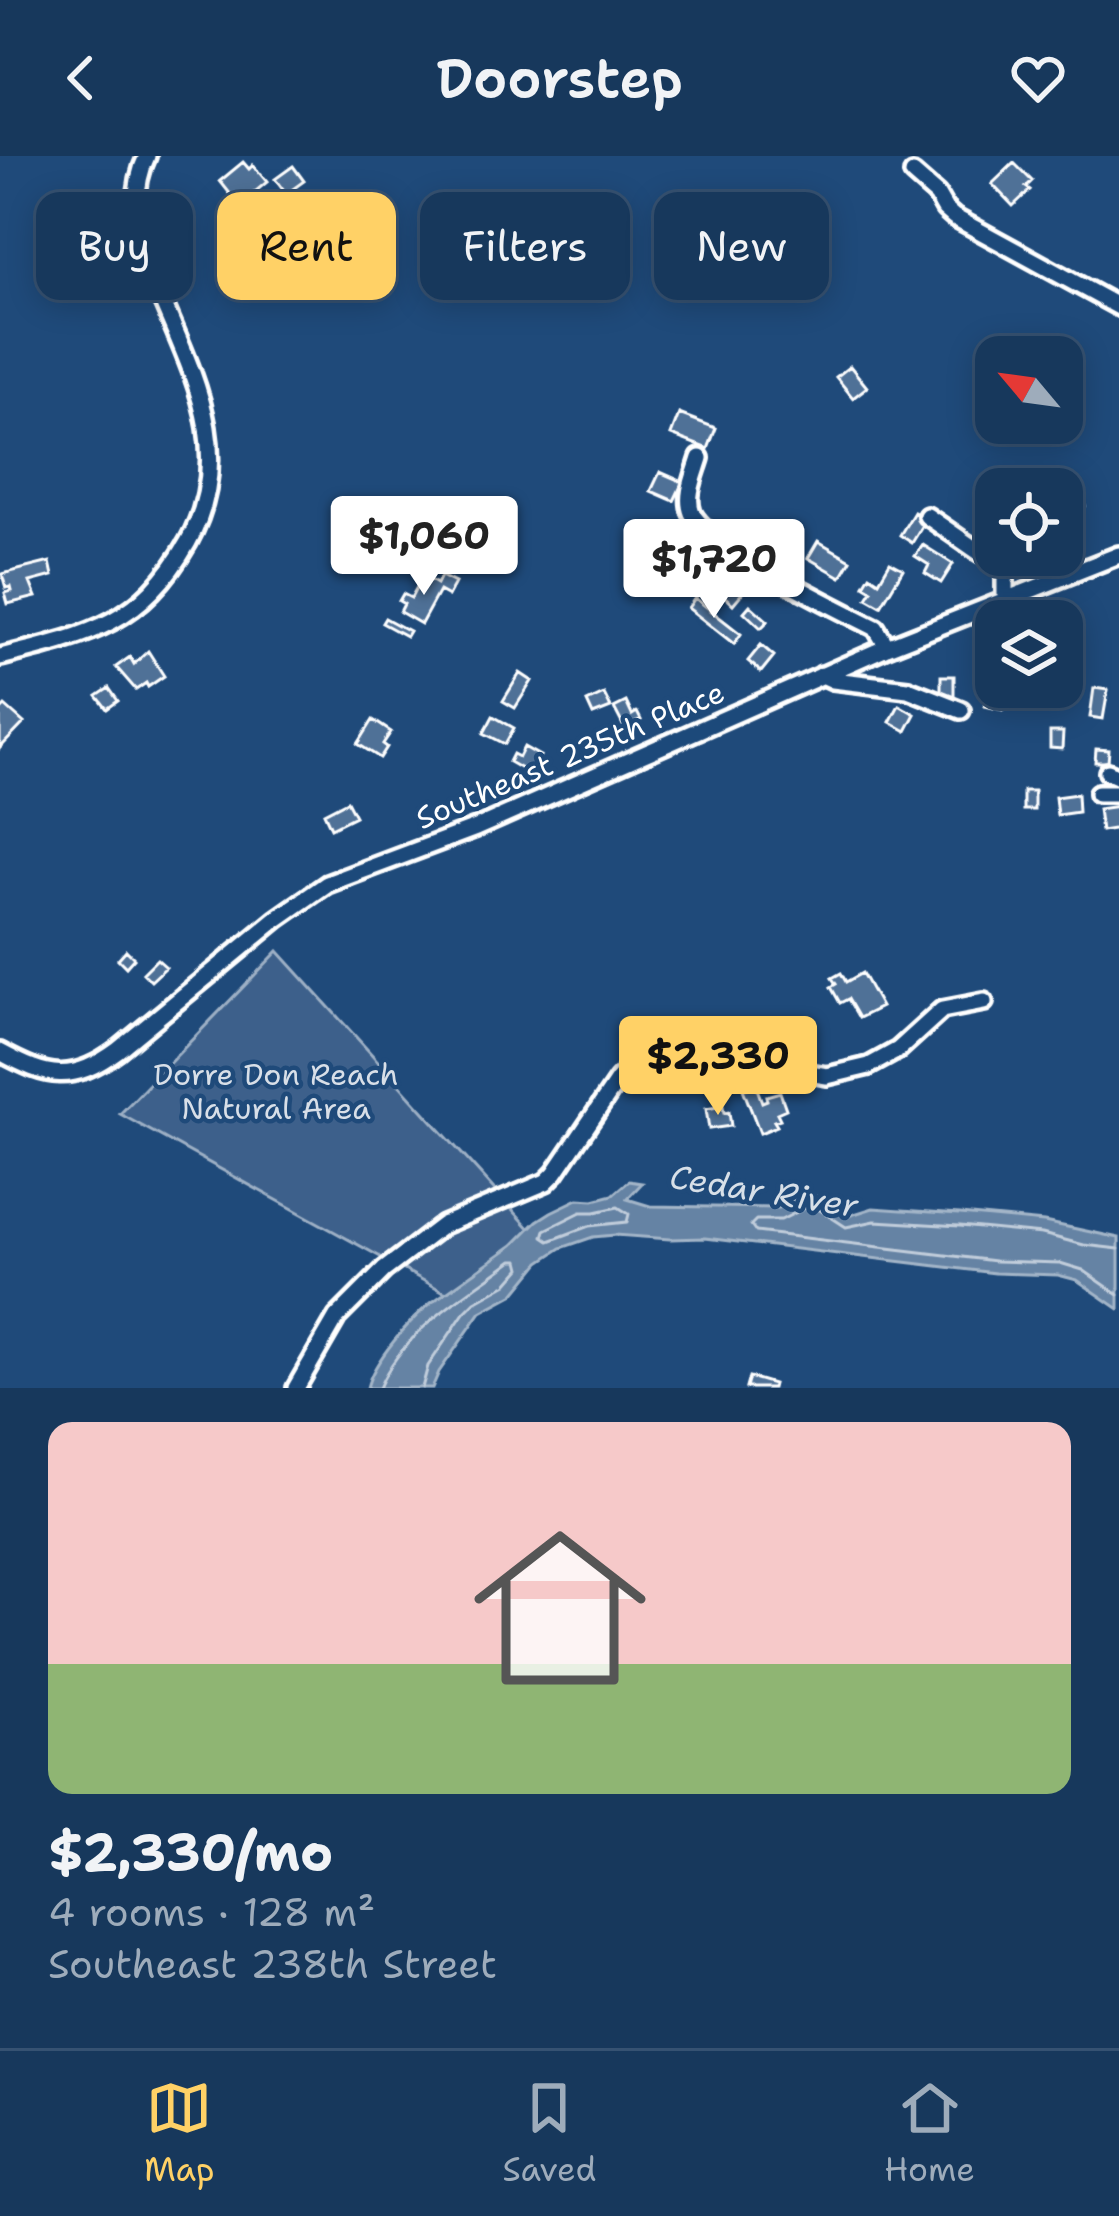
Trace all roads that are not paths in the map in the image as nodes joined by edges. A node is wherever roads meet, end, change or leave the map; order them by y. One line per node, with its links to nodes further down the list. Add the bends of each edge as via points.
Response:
1 (147, 156): 9 (street, via 137,217 202,404 211,457 206,496 177,561 121,618)
2 (913, 174): 3 (street, via 953,217)
3 (1119, 307)
4 (700, 458): 8 (street, via 690,507 700,525 875,628)
5 (926, 516): 7 (street, via 997,559)
6 (1119, 555): 7 (street, Southeast 235th Place)
7 (1005, 599): 8 (street, Southeast 235th Place)
8 (887, 646): 10 (street, Southeast 235th Place)
9 (0, 657)
10 (822, 675): 11 (street, via 908,688); 15 (street, Southeast 235th Place, via 476,828 327,884 82,1071 45,1073)
11 (961, 710)
12 (1119, 793): 13 (street)
13 (1098, 794)
14 (983, 1003): 16 (street, via 943,1010 898,1050 839,1074 682,1051 632,1065 546,1182 443,1225 384,1270 337,1317)
15 (0, 1052)
16 (296, 1388)

